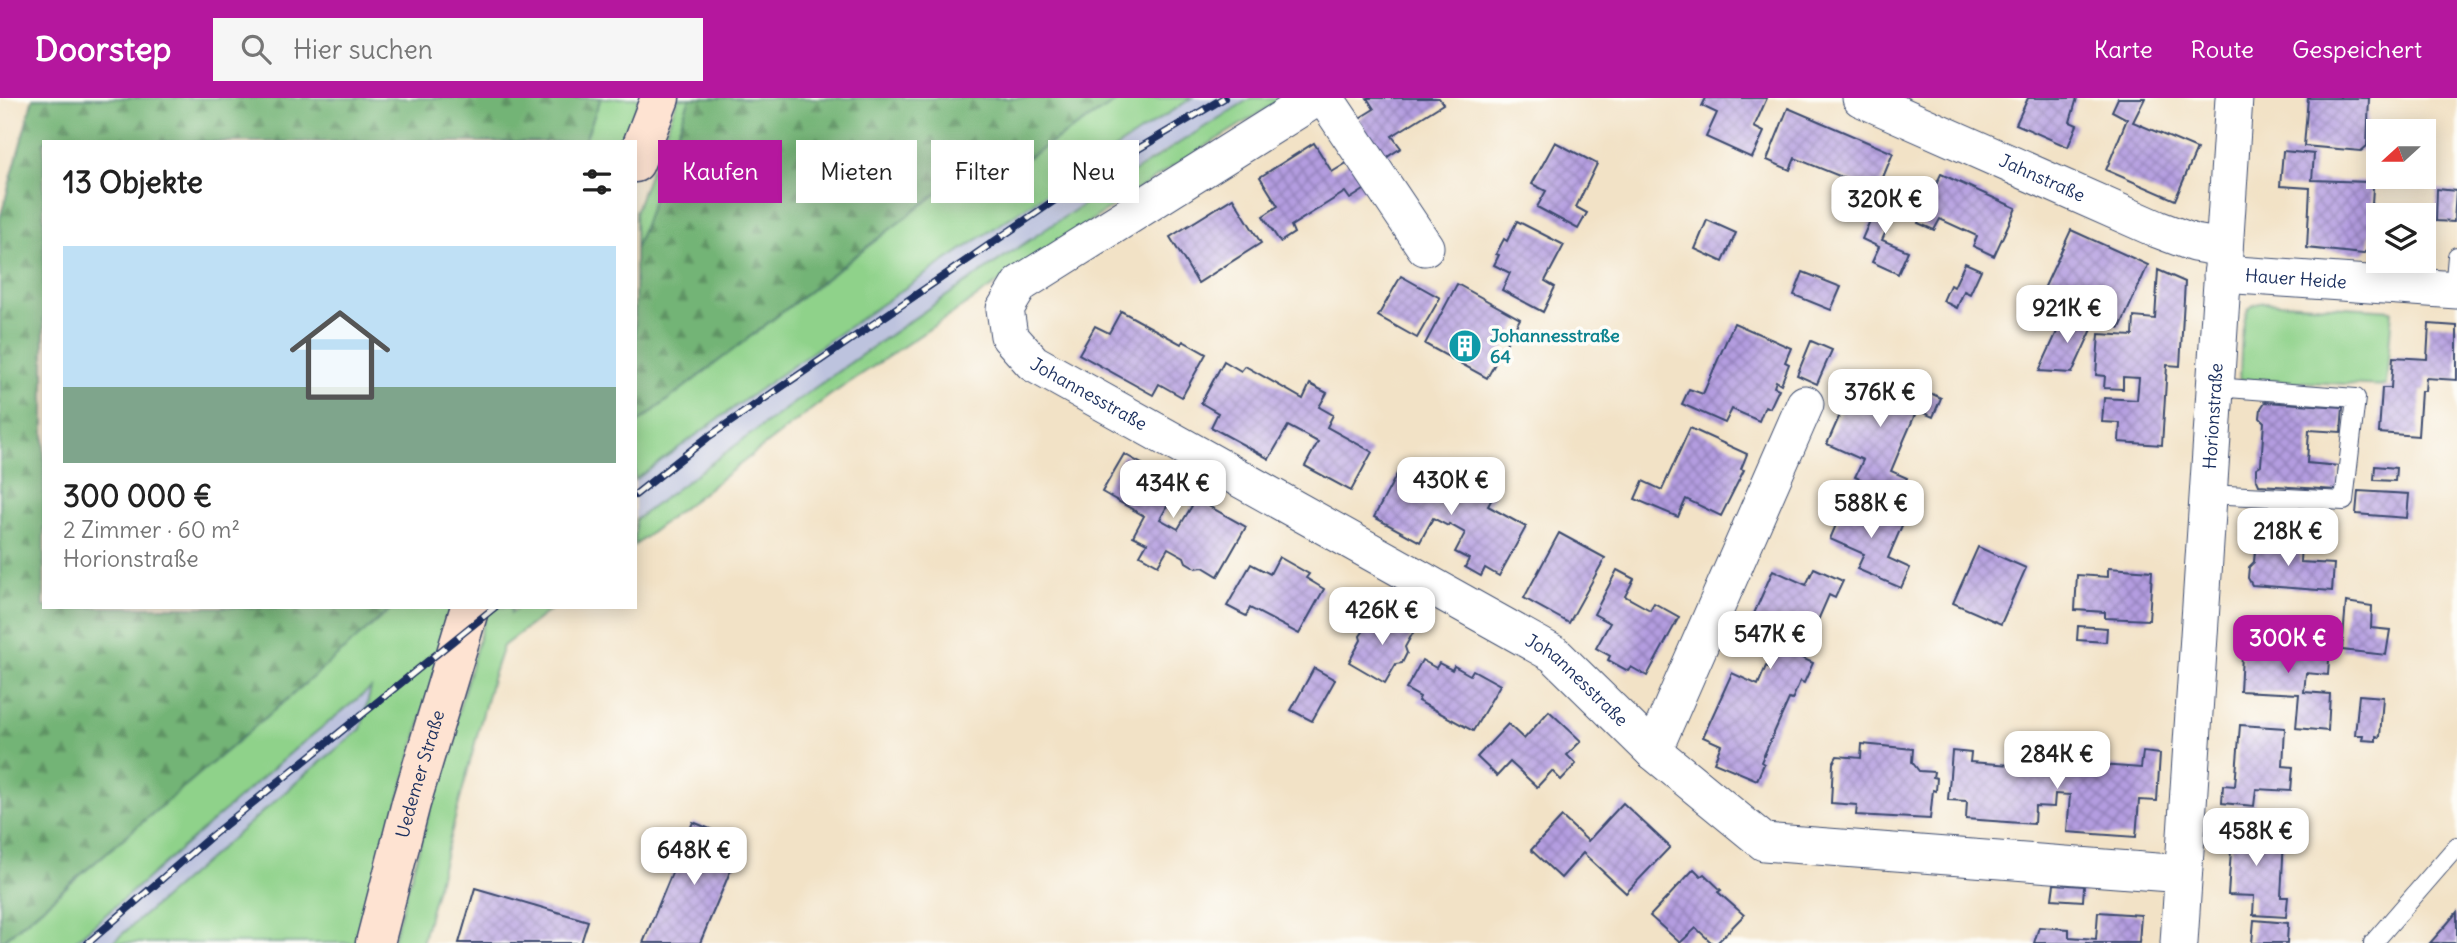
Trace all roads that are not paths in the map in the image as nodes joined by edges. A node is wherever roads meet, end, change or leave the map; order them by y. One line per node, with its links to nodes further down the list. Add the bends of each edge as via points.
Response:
1 (660, 98): 6 (main road)
2 (1316, 98): 14 (street, Johannesstraße, via 1020,284 1005,309 1009,336 1034,363 1554,654)
3 (1325, 98): 7 (street)
4 (1861, 98): 8 (street, Jahnstraße, via 2194,243)
5 (2234, 98): 8 (street, Horionstraße)
6 (637, 158)
7 (1425, 247)
8 (2223, 261): 9 (street, Hauer Heide); 10 (street, Horionstraße)
9 (2456, 278)
10 (2215, 387): 12 (street, Horionstraße); 12 (lane, via 2356,398 2344,501)
11 (1805, 404): 14 (street)
12 (2208, 494): 16 (street, Horionstraße)
13 (469, 609): 17 (main road, Uedemer Straße)
14 (1653, 751): 16 (street, Johannesstraße, via 1764,842)
15 (2457, 846): 19 (lane)
16 (2183, 874): 18 (street, Horionstraße)
17 (375, 943)
18 (2179, 943)
19 (2373, 943)

